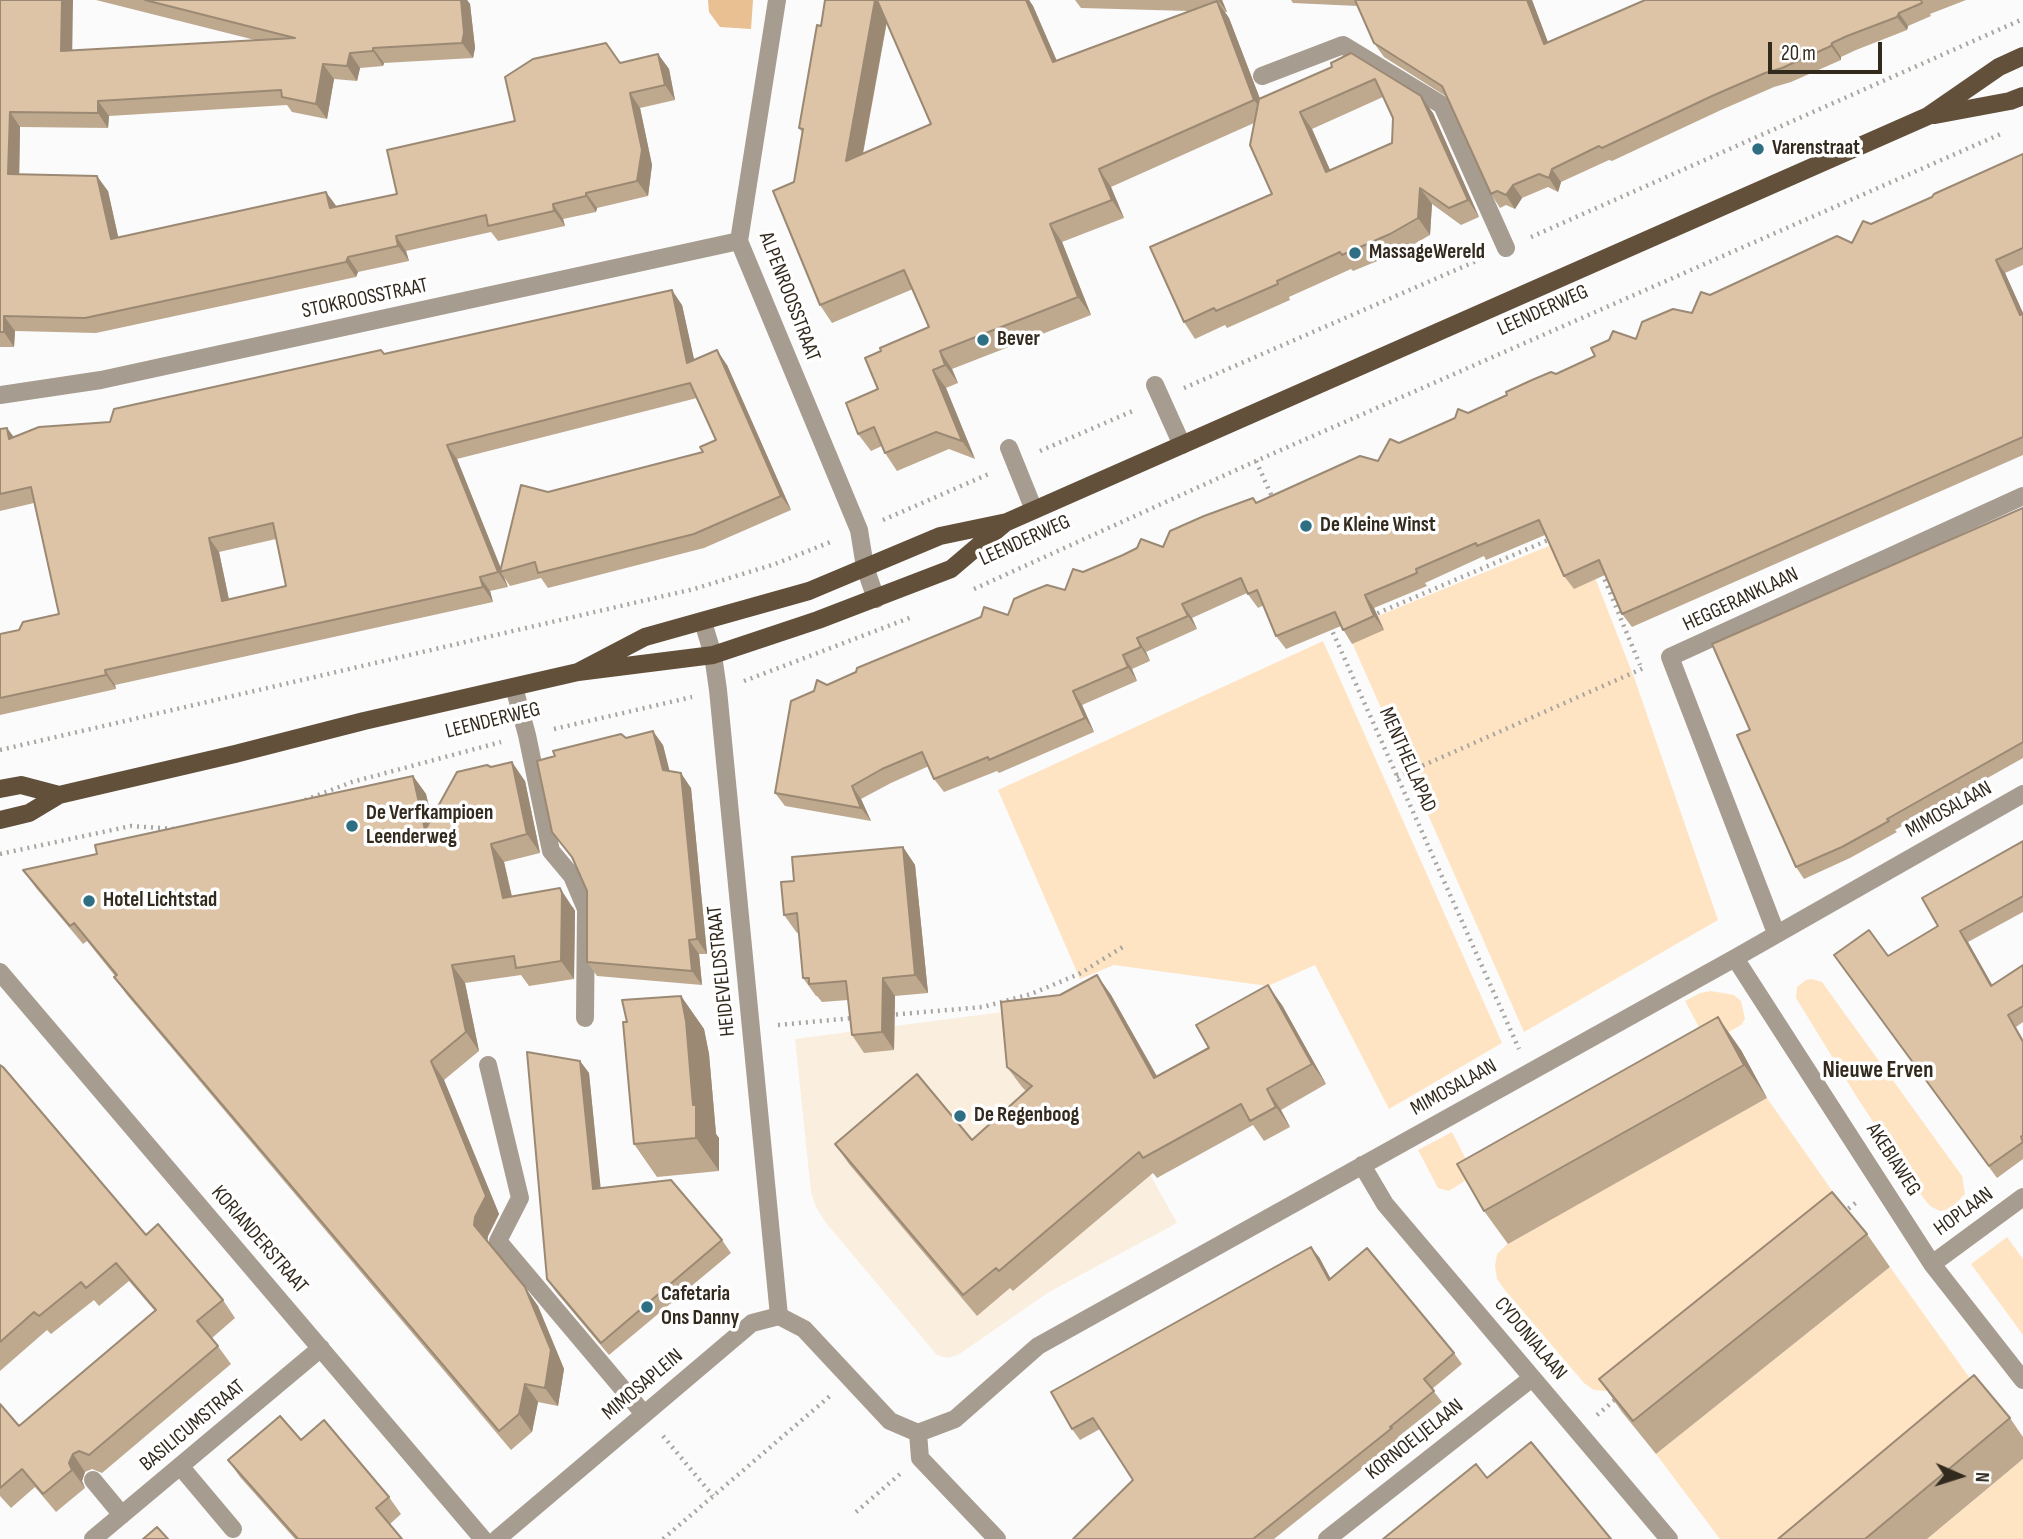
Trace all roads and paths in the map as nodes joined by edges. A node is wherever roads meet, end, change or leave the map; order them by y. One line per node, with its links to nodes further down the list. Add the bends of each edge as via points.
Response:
1 (778, 0): 7 (street, ALPENROOSSTRAAT)
2 (2023, 56): 5 (main road, LEENDERWEG, via 1999,67)
3 (1262, 76): 8 (street, via 1343,46 1442,105)
4 (2023, 96): 5 (main road, LEENDERWEG)
5 (1928, 116): 11 (main road, LEENDERWEG)
6 (2010, 130): 13 (path, LEENDERWEG)
7 (739, 241): 10 (street, STOKROOSSTRAAT, via 101,380); 20 (street, ALPENROOSSTRAAT, via 859,530)
8 (1506, 248)
9 (1155, 385): 11 (street)
10 (0, 395)
11 (1182, 445): 15 (main road, LEENDERWEG)
12 (1009, 448): 15 (street)
13 (1256, 461): 16 (path); 21 (path, LEENDERWEG)
14 (2023, 496): 30 (street, HEGGERANKLAAN)
15 (1034, 510): 17 (main road, LEENDERWEG)
16 (1278, 510)
17 (1007, 522): 20 (main road, LEENDERWEG, via 940,536); 22 (main road, LEENDERWEG, via 951,569)
18 (1557, 537): 24 (path)
19 (1597, 562): 31 (path)
20 (865, 567): 22 (street, ALPENROOSSTRAAT); 26 (main road, LEENDERWEG, via 809,591)
21 (965, 593)
22 (876, 598): 29 (main road, LEENDERWEG)
23 (915, 616): 34 (path, LEENDERWEG)
24 (1370, 616)
25 (1327, 620): 28 (path, MENTHELLAPAD)
26 (703, 622): 29 (street, HEIDEVELDSTRAAT); 32 (main road, LEENDERWEG, via 645,637)
27 (1345, 627): 28 (path)
28 (1332, 632): 36 (path, MENTHELLAPAD)
29 (713, 654): 32 (main road, LEENDERWEG); 34 (street, HEIDEVELDSTRAAT)
30 (1670, 657): 31 (path); 44 (street, HEGGERANKLAAN)
31 (1642, 669): 36 (path)
32 (578, 672): 33 (main road, LEENDERWEG)
33 (514, 687): 35 (street); 38 (main road, LEENDERWEG)
34 (718, 690): 35 (path, LEENDERWEG); 51 (street, HEIDEVELDSTRAAT)
35 (527, 735): 40 (path, LEENDERWEG, via 352,782); 50 (street, via 551,851 572,876 586,909)
36 (1397, 777): 53 (path, MENTHELLAPAD)
37 (0, 789): 38 (main road, LEENDERWEG, via 21,785)
38 (59, 794): 41 (main road, LEENDERWEG, via 29,813)
39 (2023, 794): 44 (street, MIMOSALAAN)
40 (295, 803)
41 (0, 820)
42 (183, 830): 43 (path, via 131,826)
43 (0, 854)
44 (1776, 933): 46 (street, MIMOSALAAN)
45 (1126, 945): 48 (path, via 1079,974 1031,994 983,1007)
46 (1735, 958): 53 (street, MIMOSALAAN); 55 (street, AKEBIAWEG)
47 (0, 972): 60 (street, KORIANDERSTRAAT)
48 (888, 1015)
49 (860, 1017): 51 (path)
50 (586, 1018)
51 (750, 1027): 59 (street, HEIDEVELDSTRAAT)
52 (488, 1065): 65 (street, via 520,1198 498,1241)
53 (1529, 1072): 54 (street, MIMOSALAAN)
54 (1362, 1165): 61 (street, CYDONIALAAN, via 1385,1203); 67 (street, MIMOSALAAN, via 1038,1346 955,1419)
55 (1880, 1183): 57 (path); 58 (street, AKEBIAWEG)
56 (2023, 1197): 58 (street, HOPLAAN)
57 (1837, 1218)
58 (1932, 1264): 63 (street, AKEBIAWEG)
59 (779, 1316): 62 (street, via 804,1329); 65 (street, MIMOSAPLEIN, via 752,1323)
60 (321, 1348): 69 (street, BASILICUMSTRAAT); 76 (street, KORIANDERSTRAAT)
61 (1532, 1378): 66 (street, CYDONIALAAN); 80 (street, KORNOELJELAAN)
62 (850, 1379): 67 (street, via 890,1421); 71 (path)
63 (2023, 1380)
64 (1621, 1396): 66 (path)
65 (644, 1414): 71 (path); 77 (street, MIMOSAPLEIN)
66 (1578, 1431): 81 (street, CYDONIALAAN)
67 (918, 1433): 68 (street)
68 (920, 1458): 72 (path); 79 (street)
69 (180, 1466): 73 (street, BASILICUMSTRAAT); 74 (street)
70 (93, 1480): 73 (street)
71 (713, 1496): 78 (path)
72 (856, 1512)
73 (122, 1515): 75 (street, BASILICUMSTRAAT)
74 (233, 1529)
75 (93, 1539)
76 (483, 1539)
77 (497, 1539)
78 (663, 1539)
79 (997, 1539)
80 (1327, 1539)
81 (1669, 1539)

